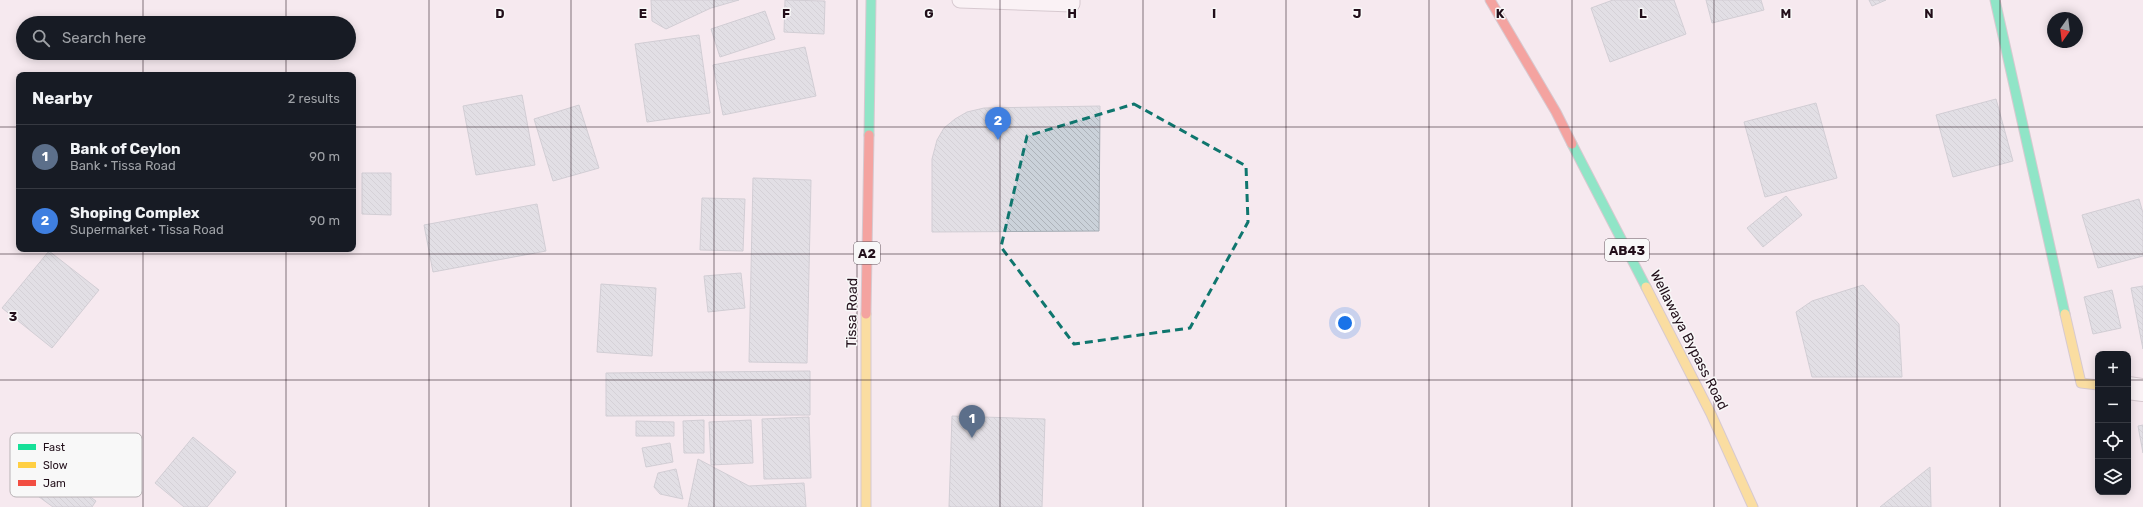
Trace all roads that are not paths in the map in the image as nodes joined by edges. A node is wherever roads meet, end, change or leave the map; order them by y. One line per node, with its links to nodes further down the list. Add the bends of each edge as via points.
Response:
1 (871, 0): 9 (main road, Tissa Road / A2, via 865,365)
2 (960, 0): 3 (lane, via 1072,4)
3 (1072, 0)
4 (1490, 0): 10 (main road, Wellawaya Bypass Road / AB43, via 1556,112 1711,414)
5 (1995, 0): 6 (main road, via 2081,383)
6 (2095, 385)
7 (2131, 388): 8 (street)
8 (2143, 390)
9 (866, 507)
10 (1753, 507)

